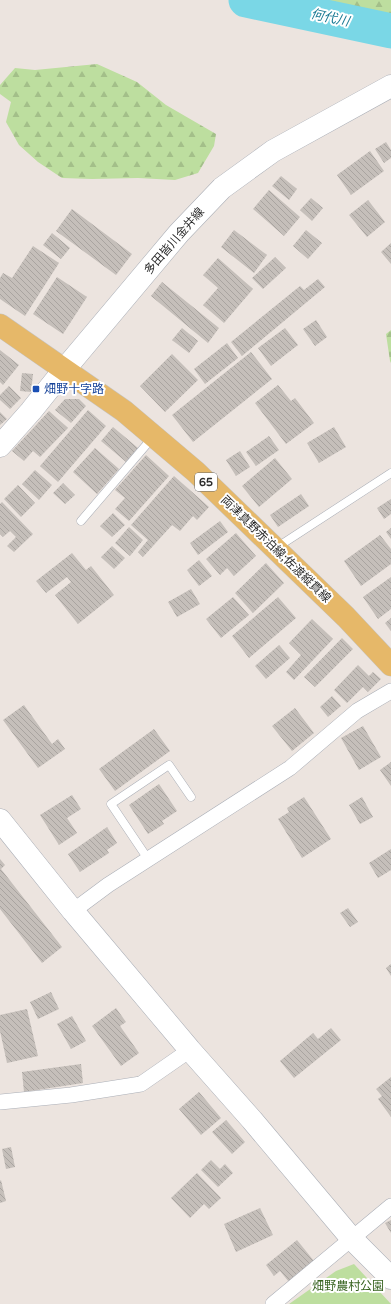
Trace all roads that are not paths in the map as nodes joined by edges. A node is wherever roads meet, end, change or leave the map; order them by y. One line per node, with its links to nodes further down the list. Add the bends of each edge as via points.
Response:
1 (391, 86): 3 (street, 多田皆川金井線, via 273,151 222,188 179,233)
2 (0, 325): 3 (main road, 両津真野赤泊線;佐渡縦貫線 / 65)
3 (64, 370): 4 (main road, 両津真野赤泊線;佐渡縦貫線 / 65, via 124,411); 5 (street, 多田皆川金井線)
4 (154, 436): 7 (lane); 8 (main road, 両津真野赤泊線;佐渡縦貫線 / 65, via 196,472)
5 (0, 446)
6 (391, 473): 8 (lane)
7 (81, 521)
8 (275, 548): 9 (main road, 両津真野赤泊線;佐渡縦貫線 / 65)
9 (391, 665)
10 (391, 691): 13 (street, via 358,711 290,768)
11 (191, 798): 13 (lane, via 169,765 111,804)
12 (0, 820): 14 (street)
13 (148, 859): 14 (street)
14 (74, 911): 15 (street)
15 (190, 1050): 16 (street, via 141,1084 71,1095); 18 (street)
16 (0, 1102)
17 (391, 1206): 18 (street)
18 (352, 1239): 19 (street); 20 (street)
19 (391, 1278)
20 (273, 1304)

